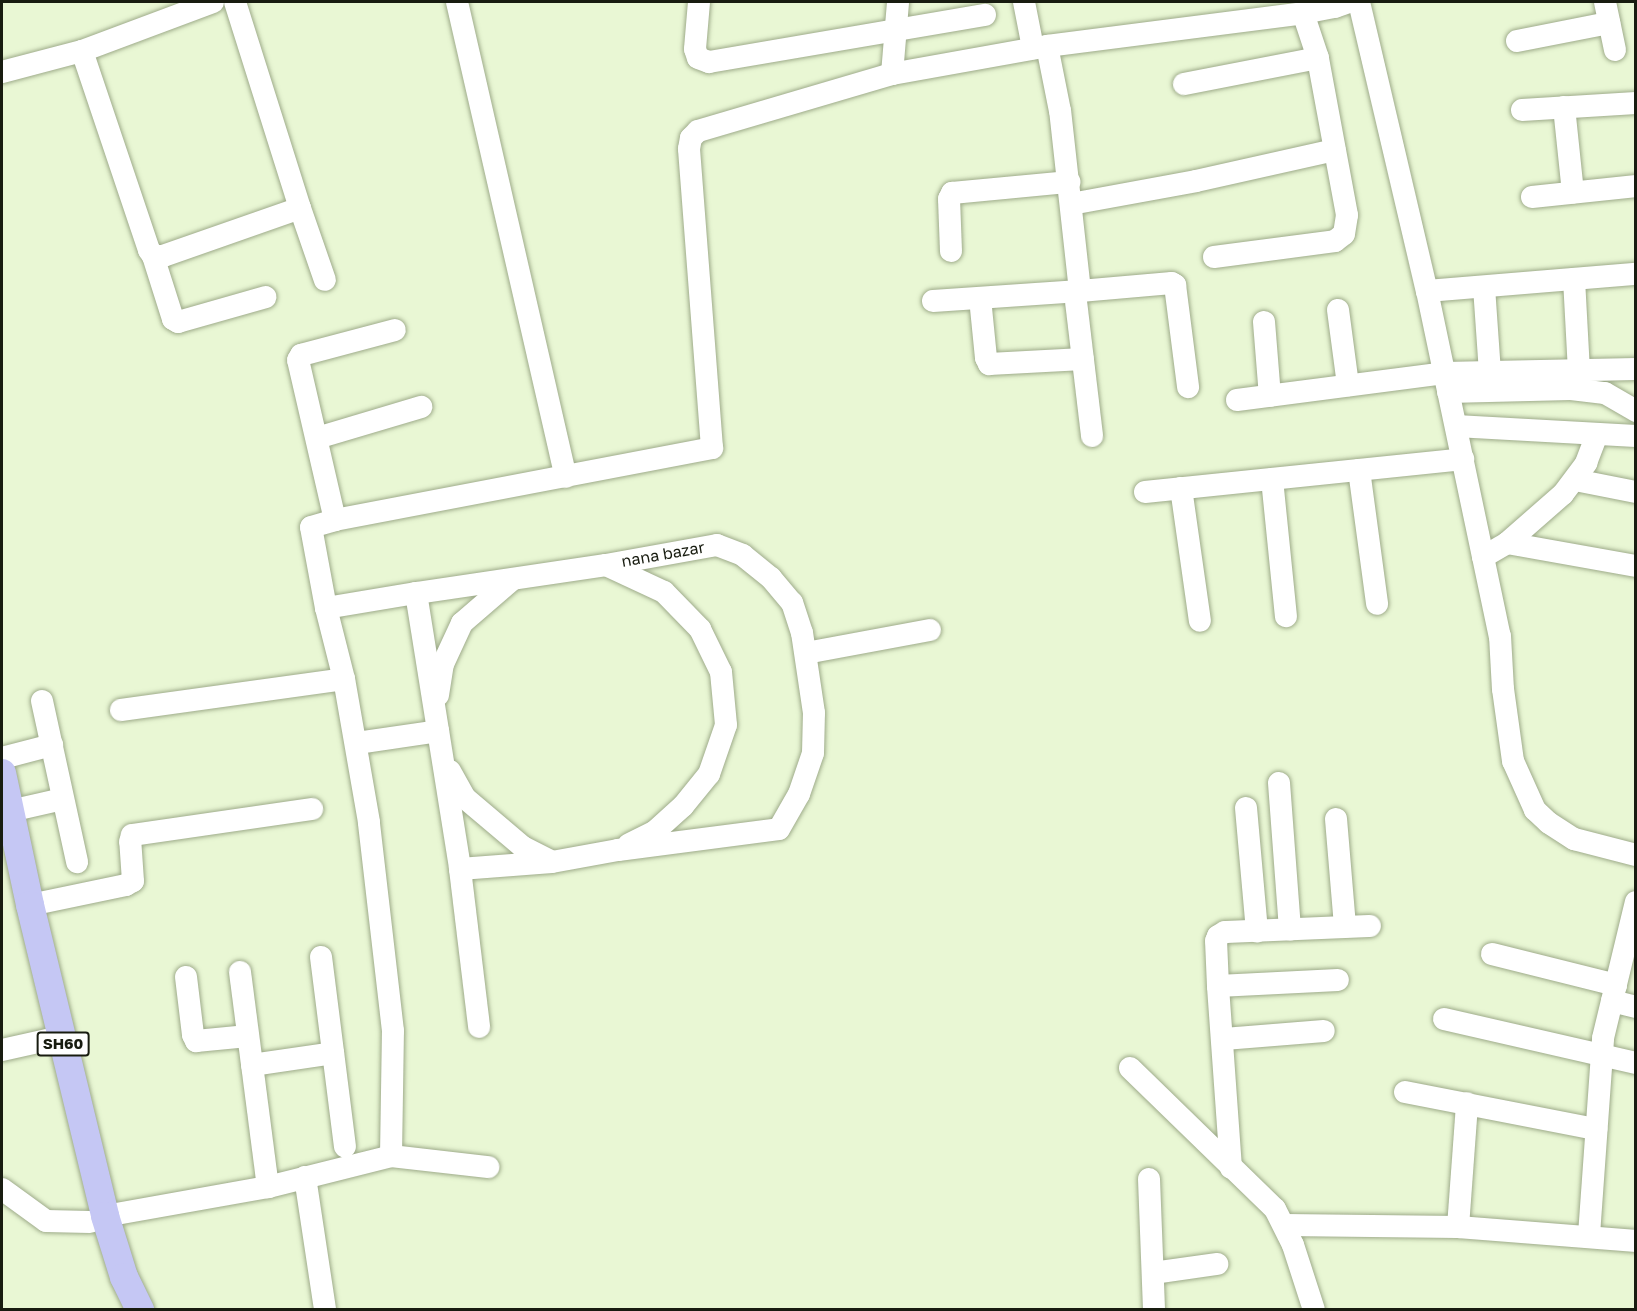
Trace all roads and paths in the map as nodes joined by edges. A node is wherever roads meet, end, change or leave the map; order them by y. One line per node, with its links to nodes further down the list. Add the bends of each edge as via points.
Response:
1 (213, 2): 16 (street)
2 (235, 2): 30 (street)
3 (457, 2): 64 (street)
4 (699, 2): 12 (street, via 695,49 703,62)
5 (898, 2): 12 (street)
6 (1024, 2): 14 (street)
7 (1349, 2): 10 (street)
8 (1359, 2): 38 (street)
9 (1607, 12): 13 (street); 15 (street)
10 (1303, 13): 14 (street); 17 (street)
11 (985, 15): 12 (street)
12 (896, 32): 19 (street)
13 (1517, 41)
14 (1040, 47): 19 (street); 25 (street, via 1060,111)
15 (1615, 50)
16 (82, 51): 18 (street); 32 (street)
17 (1318, 58): 20 (street); 24 (street)
18 (2, 72)
19 (892, 74): 64 (street, via 698,131 691,138 712,448)
20 (1184, 84)
21 (1635, 103): 22 (street)
22 (1564, 107): 23 (street); 27 (street)
23 (1522, 110)
24 (1335, 150): 29 (street); 33 (street, via 1347,215 1344,234 1335,242)
25 (1069, 182): 29 (street); 31 (street, via 952,193 948,199)
26 (1635, 186): 27 (street)
27 (1573, 193): 28 (street)
28 (1532, 197)
29 (1071, 204): 39 (street)
30 (300, 208): 32 (street, via 163,256); 36 (street)
31 (951, 251)
32 (153, 256): 40 (street, via 173,319 178,322)
33 (1214, 257)
34 (1635, 274): 35 (street)
35 (1574, 279): 37 (street); 48 (street)
36 (325, 280)
37 (1484, 287): 38 (street); 49 (street)
38 (1427, 291): 50 (street)
39 (1078, 292): 41 (street); 46 (street); 52 (street, via 1175,285)
40 (266, 297)
41 (980, 298): 42 (street); 46 (street, via 989,364)
42 (933, 301)
43 (1338, 310): 51 (street)
44 (1264, 322): 53 (street)
45 (395, 330): 61 (street, via 301,355 298,360)
46 (1083, 359): 59 (street)
47 (1635, 369): 48 (street)
48 (1579, 370): 49 (street)
49 (1490, 372): 50 (street)
50 (1446, 382): 51 (street); 56 (street, via 1605,393); 57 (street)
51 (1348, 386): 53 (street)
52 (1188, 387)
53 (1270, 396): 54 (street)
54 (1237, 400)
55 (421, 407): 61 (street)
56 (1635, 411)
57 (1456, 426): 58 (street); 62 (street)
58 (1597, 434): 60 (street); 66 (street)
59 (1092, 436)
60 (1635, 436)
61 (316, 438): 70 (street)
62 (1462, 459): 63 (street); 72 (street)
63 (1359, 470): 65 (street); 77 (street)
64 (566, 477): 70 (street)
65 (1272, 479): 67 (street); 79 (street)
66 (1575, 480): 69 (street); 71 (street)
67 (1181, 489): 68 (street); 80 (street)
68 (1145, 492)
69 (1635, 492)
70 (335, 520): 78 (street, via 311,527)
71 (1507, 543): 72 (street); 74 (street)
72 (1483, 557): 99 (street, via 1500,636 1513,761 1535,810 1574,839)
73 (606, 565): 75 (street, nana bazar); 82 (street, nana bazar, via 717,545 743,555 771,578 792,603); 98 (street, via 664,592 700,629 721,672 726,725 709,774 683,806 654,832)
74 (1635, 567)
75 (513, 579): 76 (street, nana bazar); 86 (street, via 462,623 443,664)
76 (416, 593): 78 (street, nana bazar); 86 (street)
77 (1377, 604)
78 (327, 608): 83 (street)
79 (1286, 616)
80 (1200, 621)
81 (930, 630): 82 (street)
82 (806, 653): 98 (street, nana bazar, via 814,713 813,753 780,830)
83 (344, 679): 85 (street); 87 (street)
84 (42, 701): 88 (street)
85 (121, 710)
86 (437, 721): 87 (street); 89 (street)
87 (357, 743): 133 (street, via 393,1031)
88 (52, 745): 90 (street); 93 (street)
89 (442, 758): 101 (street, via 465,798 523,847); 102 (street)
90 (2, 759)
91 (2, 773): 97 (main road, SH60)
92 (1279, 783): 107 (street)
93 (63, 798): 97 (street); 100 (street)
94 (1246, 808): 108 (street)
95 (312, 809): 104 (street, via 132,835 133,880 126,885)
96 (1336, 819): 106 (street)
97 (6, 821): 104 (main road, SH60); 122 (main road, SH60)
98 (618, 850): 101 (street, nana bazar)
99 (1635, 855)
100 (77, 862)
101 (552, 862): 102 (street, nana bazar)
102 (460, 869): 118 (street)
103 (1635, 902): 115 (street)
104 (30, 905): 140 (main road, SH60)
105 (1370, 926): 106 (street)
106 (1345, 927): 107 (street)
107 (1290, 930): 108 (street)
108 (1257, 932): 114 (street, via 1226,932 1218,936)
109 (1492, 954): 115 (street)
110 (321, 957): 124 (street)
111 (240, 972): 120 (street)
112 (186, 977): 120 (street, via 196,1041)
113 (1338, 980): 114 (street)
114 (1218, 986): 121 (street)
115 (1614, 993): 116 (street); 125 (street)
116 (1635, 1007)
117 (1444, 1019): 125 (street)
118 (479, 1027)
119 (1324, 1031): 121 (street)
120 (248, 1036): 127 (street)
121 (1224, 1039): 135 (street)
122 (47, 1040): 123 (street); 140 (main road, SH60)
123 (2, 1050)
124 (333, 1053): 127 (street); 132 (street)
125 (1602, 1053): 126 (street); 131 (street)
126 (1635, 1063)
127 (252, 1065): 138 (street)
128 (1130, 1068): 135 (street)
129 (1405, 1092): 130 (street)
130 (1467, 1103): 131 (street); 142 (street)
131 (1596, 1129): 143 (street)
132 (345, 1146)
133 (391, 1156): 134 (street); 136 (street)
134 (488, 1167)
135 (1231, 1168): 141 (street, via 1275,1209)
136 (305, 1178): 138 (street); 149 (street)
137 (1149, 1179): 146 (street)
138 (268, 1186): 140 (street)
139 (2, 1189): 140 (street, via 46,1221)
140 (97, 1219): 147 (main road, SH60); 148 (main road, SH60)
141 (1285, 1225): 142 (street); 151 (street)
142 (1458, 1227): 143 (street)
143 (1588, 1235): 144 (street)
144 (1635, 1241)
145 (1217, 1264): 146 (street)
146 (1153, 1273): 150 (street)
147 (123, 1310)
148 (140, 1310)
149 (325, 1310)
150 (1154, 1310)
151 (1314, 1310)

